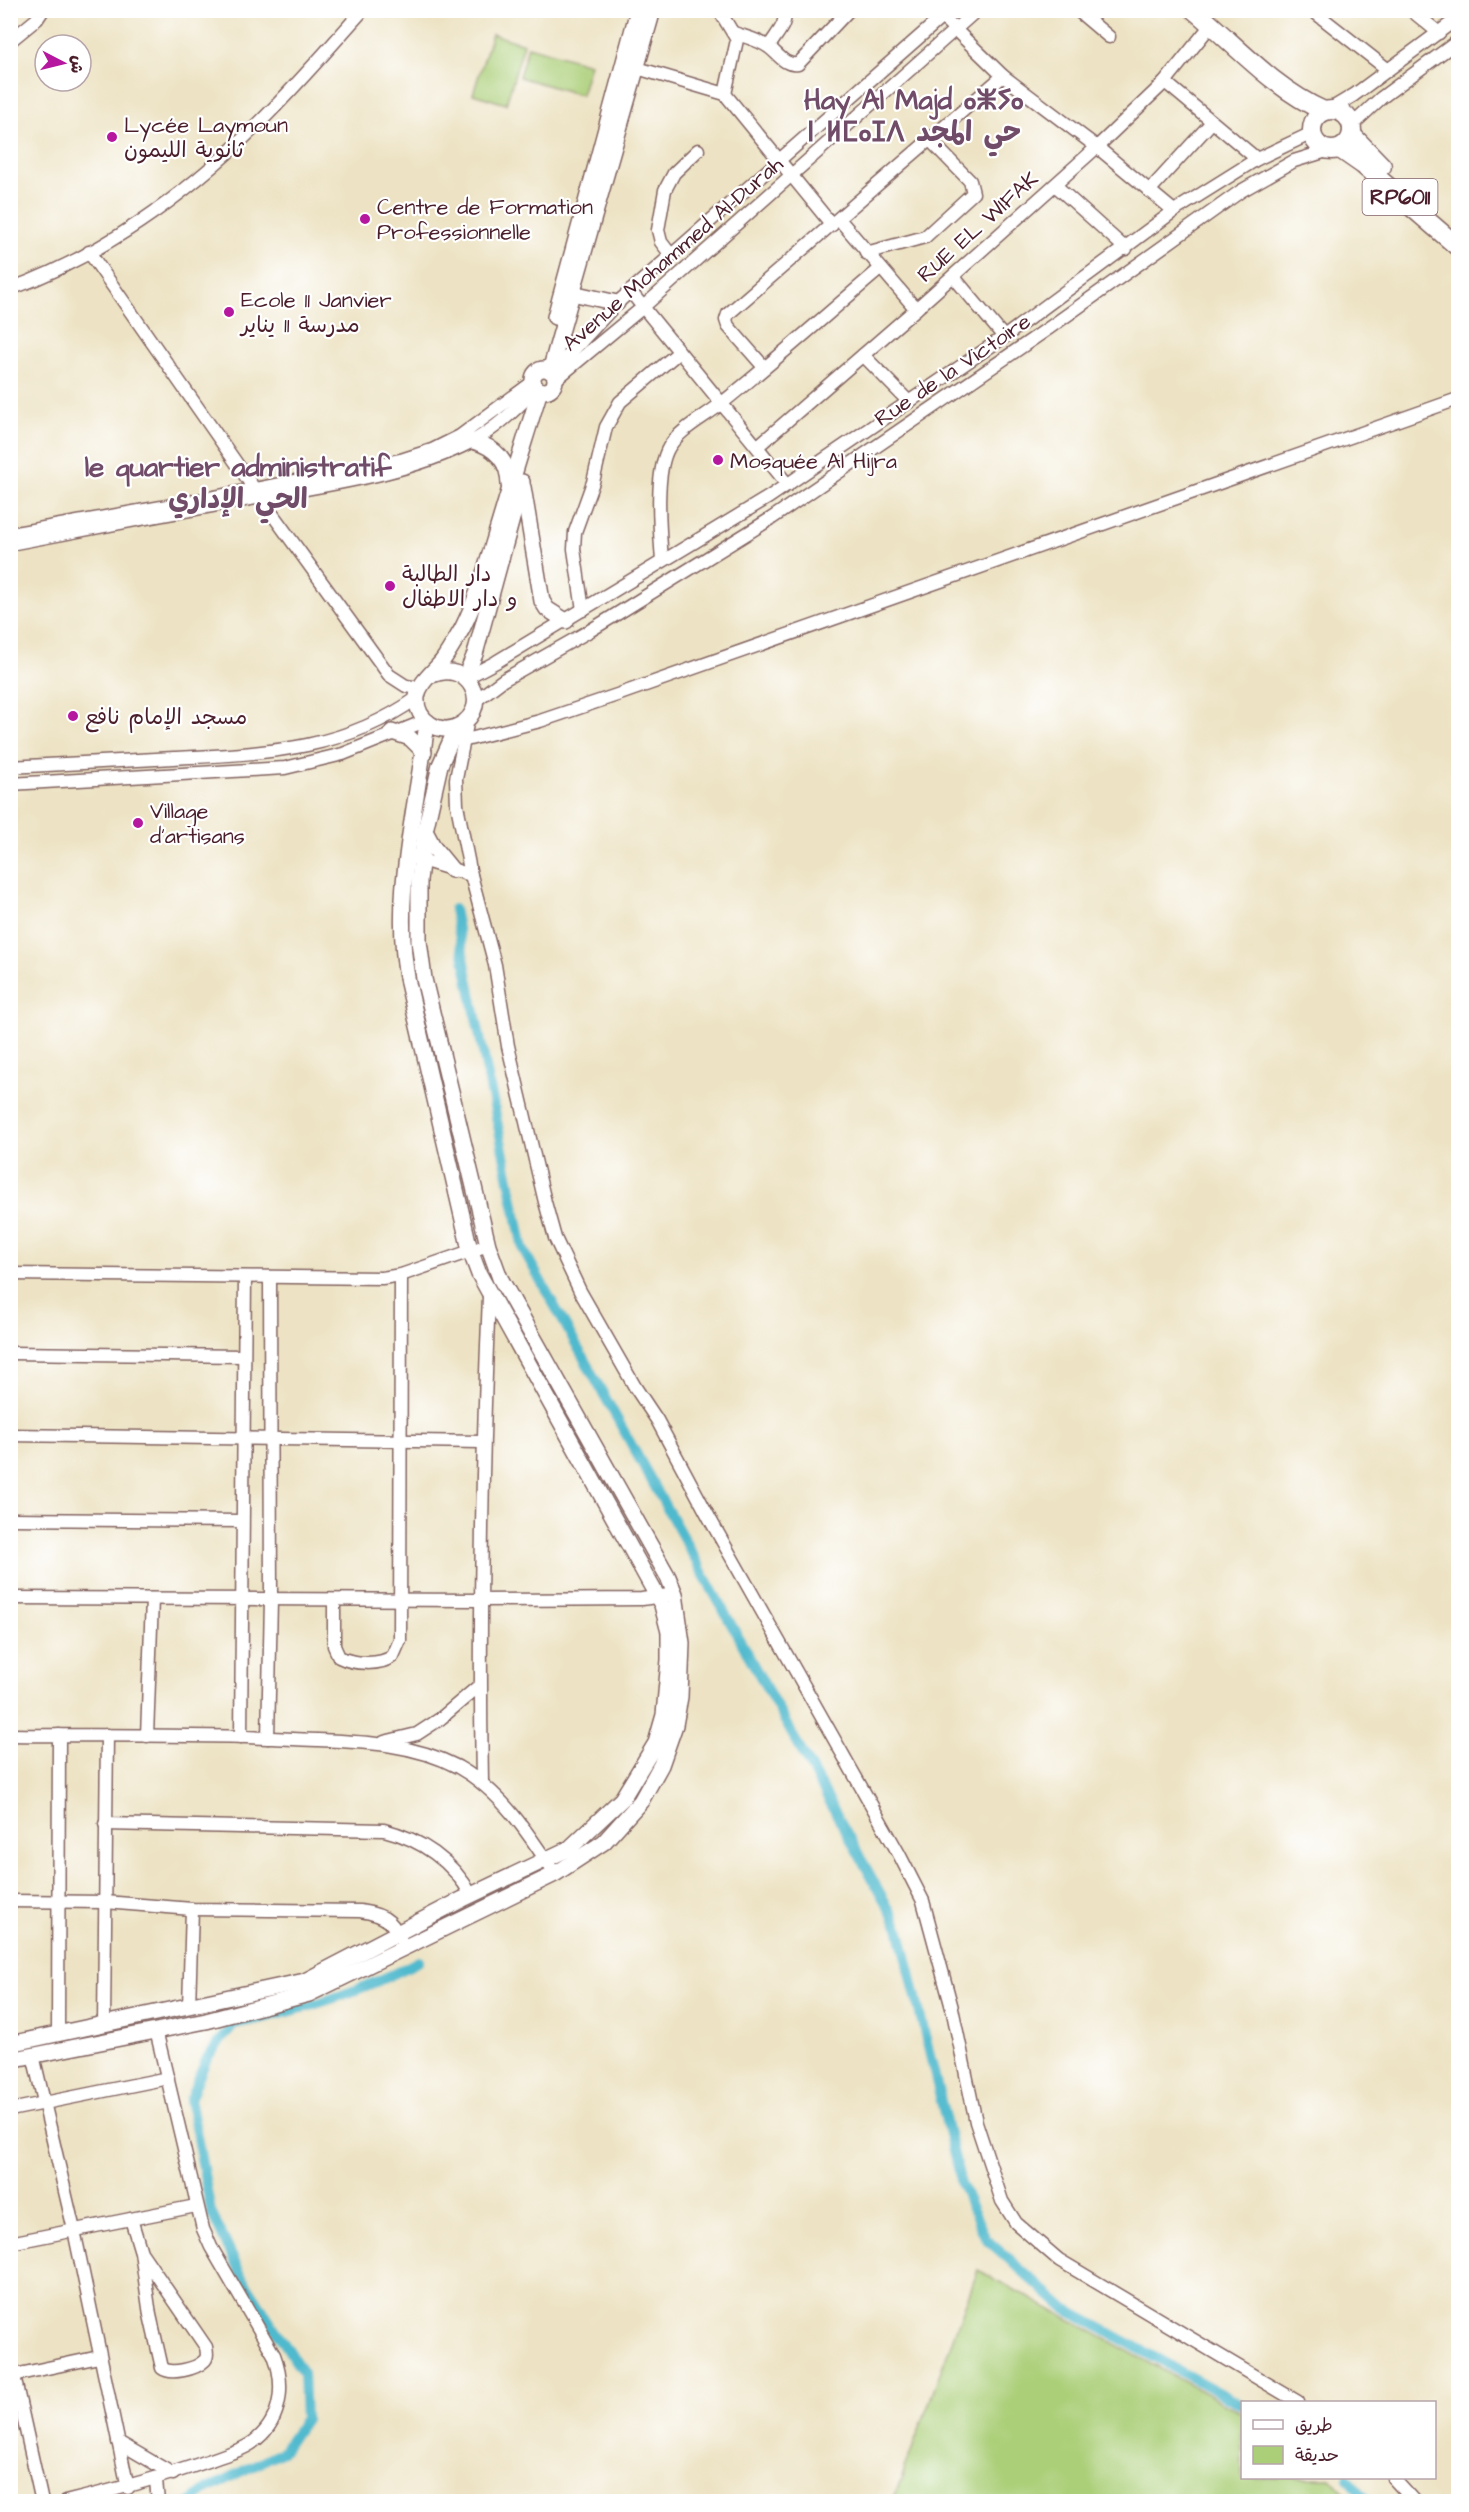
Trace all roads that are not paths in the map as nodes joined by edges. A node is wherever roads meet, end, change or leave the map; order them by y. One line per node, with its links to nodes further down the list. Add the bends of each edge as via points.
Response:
1 (26, 10): 14 (street)
2 (363, 10): 49 (street, via 256,126 217,162 155,210)
3 (638, 10): 64 (main road)
4 (653, 10): 24 (main road)
5 (719, 10): 18 (street)
6 (784, 10): 23 (street, via 786,20)
7 (849, 10): 23 (street, via 798,64 787,63)
8 (977, 10): 17 (street, Avenue Mohammed Al-Durah)
9 (1077, 10): 21 (street)
10 (1194, 10): 16 (highway, RP6011)
11 (1312, 10): 25 (street)
12 (1411, 10): 19 (street)
13 (943, 13): 17 (street); 39 (street, Avenue Mohammed Al-Durah)
14 (40, 15): 20 (street)
15 (1458, 18): 19 (street)
16 (1211, 25): 27 (street, RUE EL WIFAK); 28 (highway, RP6011)
17 (955, 30): 26 (street); 40 (street, Avenue Mohammed Al-Durah)
18 (734, 33): 23 (street); 29 (street, via 736,44)
19 (1439, 33): 25 (street)
20 (12, 36)
21 (1109, 37)
22 (1458, 40): 33 (street, via 1381,98)
23 (769, 47)
24 (637, 68): 29 (street); 56 (main road)
25 (1387, 69): 30 (street)
26 (1003, 76): 34 (street); 35 (street)
27 (1165, 82): 31 (street); 35 (street, RUE EL WIFAK)
28 (1281, 86): 30 (highway, RP6011); 32 (highway, RP6011)
29 (725, 94): 39 (street)
30 (1326, 110): 32 (highway, via 1316,118); 33 (highway, RP6011, via 1346,114)
31 (1212, 122): 38 (street); 43 (street)
32 (1312, 130): 37 (highway, RP6011, via 1318,145); 38 (street, Rue de la Victoire)
33 (1352, 130): 37 (highway, via 1350,141); 42 (highway, RP6011)
34 (929, 139): 45 (street); 50 (street, via 970,182 973,193 925,237)
35 (1097, 147): 41 (street, RUE EL WIFAK); 43 (street)
36 (698, 150): 51 (street, via 674,173 665,190 658,230)
37 (1335, 150): 42 (highway, RP6011); 81 (street, Rue de la Victoire, via 1283,166 1220,204 1049,328 780,513 503,680)
38 (1257, 159): 44 (street, Rue de la Victoire)
39 (780, 161): 40 (street); 51 (street, Avenue Mohammed Al-Durah)
40 (792, 176): 45 (street); 58 (street, Avenue Mohammed Al-Durah)
41 (1055, 185): 48 (street); 53 (street, RUE EL WIFAK)
42 (1399, 188): 46 (highway, RP6011); 47 (highway, RP6011)
43 (1149, 191): 44 (street)
44 (1174, 211): 48 (street, Rue de la Victoire)
45 (836, 222): 50 (street); 63 (street, via 728,314 728,326)
46 (1458, 232)
47 (1458, 247)
48 (1126, 249): 60 (street, Rue de la Victoire)
49 (89, 252): 54 (street); 72 (street)
50 (866, 253): 52 (street)
51 (671, 255): 55 (street, Avenue Mohammed Al-Durah)
52 (880, 269): 59 (street); 63 (street)
53 (953, 276): 59 (street, RUE EL WIFAK); 60 (street)
54 (10, 289)
55 (630, 291): 57 (street, Avenue Mohammed Al-Durah); 58 (street)
56 (572, 293): 57 (main road); 64 (main road)
57 (617, 303): 64 (street, Avenue Mohammed Al-Durah)
58 (642, 308): 61 (street); 64 (street, Avenue Mohammed Al-Durah)
59 (916, 309): 62 (street, RUE EL WIFAK)
60 (1004, 337): 66 (street, Rue de la Victoire)
61 (679, 352): 67 (street); 76 (street, via 620,402 606,427 593,482 574,532)
62 (863, 355): 66 (street); 69 (street, RUE EL WIFAK)
63 (764, 368): 67 (street)
64 (544, 380): 68 (street, Avenue Mohammed Al-Durah, via 507,417); 70 (main road); 72 (street, Avenue Mohammed Al-Durah, via 432,450)
65 (1458, 399): 83 (street, via 540,721)
66 (909, 402): 71 (street, Rue de la Victoire)
67 (722, 404): 69 (street); 75 (street, via 679,435 668,448 660,490)
68 (473, 441): 70 (main road, via 501,457); 72 (street, Avenue Mohammed Al-Durah, via 401,469)
69 (758, 446): 71 (street)
70 (516, 485): 77 (main road, via 542,601); 78 (main road, via 477,596 462,629); 79 (main road, via 475,654)
71 (788, 485): 75 (street, Rue de la Victoire)
72 (257, 493): 73 (street, Avenue Mohammed Al-Durah); 74 (street, Avenue Mohammed Al-Durah); 80 (street, via 389,675)
73 (10, 534)
74 (10, 544)
75 (662, 561): 76 (street, Rue de la Victoire)
76 (583, 610): 77 (street, Rue de la Victoire)
77 (566, 621): 79 (street, Rue de la Victoire)
78 (432, 675): 79 (main road, via 445,671); 80 (main road)
79 (465, 678): 81 (main road)
80 (418, 693): 82 (main road, via 419,710); 86 (street, via 388,717 356,732 296,749)
81 (475, 701): 83 (main road)
82 (426, 721): 83 (main road, via 442,729); 84 (street); 85 (main road)
83 (462, 729): 88 (main road, via 438,772); 92 (street, via 457,805)
84 (392, 732): 85 (main road, via 410,738); 87 (street, via 342,754 285,768)
85 (424, 752): 89 (main road)
86 (10, 767)
87 (10, 784)
88 (425, 831): 90 (main road); 91 (main road)
89 (406, 854): 90 (street); 94 (main road, via 401,925 404,964)
90 (421, 860): 91 (street); 93 (main road, via 421,961)
91 (452, 870): 92 (street)
92 (471, 874): 155 (street, via 555,1238 580,1291 657,1420 922,1901 952,2008 976,2122 1002,2201 1016,2223 1059,2260)
93 (488, 1245): 94 (street); 109 (main road, via 500,1278)
94 (471, 1250): 96 (street); 99 (main road)
95 (10, 1274): 97 (street)
96 (400, 1275): 98 (street); 105 (street)
97 (245, 1277): 98 (street); 101 (street)
98 (270, 1277): 104 (street)
99 (489, 1296): 106 (street); 111 (main road)
100 (10, 1353): 101 (street)
101 (243, 1356): 103 (street)
102 (10, 1435): 103 (street)
103 (243, 1438): 104 (street); 108 (street)
104 (271, 1439): 105 (street); 114 (street)
105 (400, 1441): 106 (street); 117 (street)
106 (482, 1442): 116 (street)
107 (10, 1519): 108 (street)
108 (242, 1521): 113 (street)
109 (675, 1594): 111 (street); 129 (main road, via 682,1643 680,1696 661,1765 637,1806 604,1842)
110 (10, 1598): 112 (street)
111 (660, 1598): 116 (street); 128 (main road, via 669,1648 664,1715 656,1743 613,1810 570,1848)
112 (152, 1599): 113 (street); 122 (street)
113 (243, 1600): 114 (street); 123 (street)
114 (271, 1600): 115 (street); 124 (street)
115 (334, 1600): 117 (street); 117 (street, via 334,1646 339,1657 380,1663 398,1649)
116 (483, 1600): 117 (street); 118 (street)
117 (400, 1601)
118 (480, 1685): 125 (street, via 417,1734); 126 (street)
119 (10, 1735): 120 (street)
120 (59, 1735): 121 (street); 132 (street)
121 (107, 1736): 122 (street); 127 (street)
122 (147, 1736): 123 (street)
123 (241, 1737): 124 (street)
124 (268, 1738): 125 (street)
125 (377, 1743): 126 (street, via 432,1756)
126 (482, 1784): 128 (street, via 516,1818)
127 (105, 1824): 130 (street, via 384,1830 432,1851); 133 (street)
128 (546, 1860): 129 (street); 130 (main road)
129 (555, 1874): 136 (main road)
130 (471, 1895): 135 (main road)
131 (10, 1901): 132 (street)
132 (58, 1902): 133 (street); 140 (street)
133 (105, 1902): 134 (street); 138 (street)
134 (192, 1909): 135 (street, via 360,1911 385,1918); 137 (street)
135 (399, 1933): 136 (street); 137 (main road, via 305,1981)
136 (404, 1948): 139 (main road, via 309,1995)
137 (189, 2007): 138 (main road)
138 (104, 2025): 140 (main road)
139 (156, 2030): 142 (main road); 144 (street)
140 (58, 2034): 141 (main road)
141 (10, 2043)
142 (33, 2055): 143 (main road); 145 (street)
143 (10, 2060)
144 (168, 2078): 145 (street); 147 (street)
145 (45, 2103): 146 (street); 149 (street)
146 (10, 2110)
147 (196, 2206): 148 (street); 157 (street, via 211,2247 274,2355 280,2375 279,2402 275,2417 256,2441)
148 (131, 2219): 149 (street); 151 (street)
149 (74, 2230): 150 (street); 152 (street)
150 (10, 2243)
151 (141, 2252): 151 (street, via 162,2368 175,2373 203,2363 206,2347)
152 (99, 2357): 154 (street); 156 (street)
153 (10, 2358): 154 (street)
154 (12, 2375): 161 (street)
155 (1295, 2401)
156 (118, 2442): 157 (street); 160 (street)
157 (173, 2474): 159 (street)
158 (1394, 2479): 164 (street)
159 (156, 2480): 160 (street); 163 (street)
160 (128, 2488): 162 (street)
161 (42, 2502)
162 (65, 2502)
163 (158, 2502)
164 (1415, 2502)

